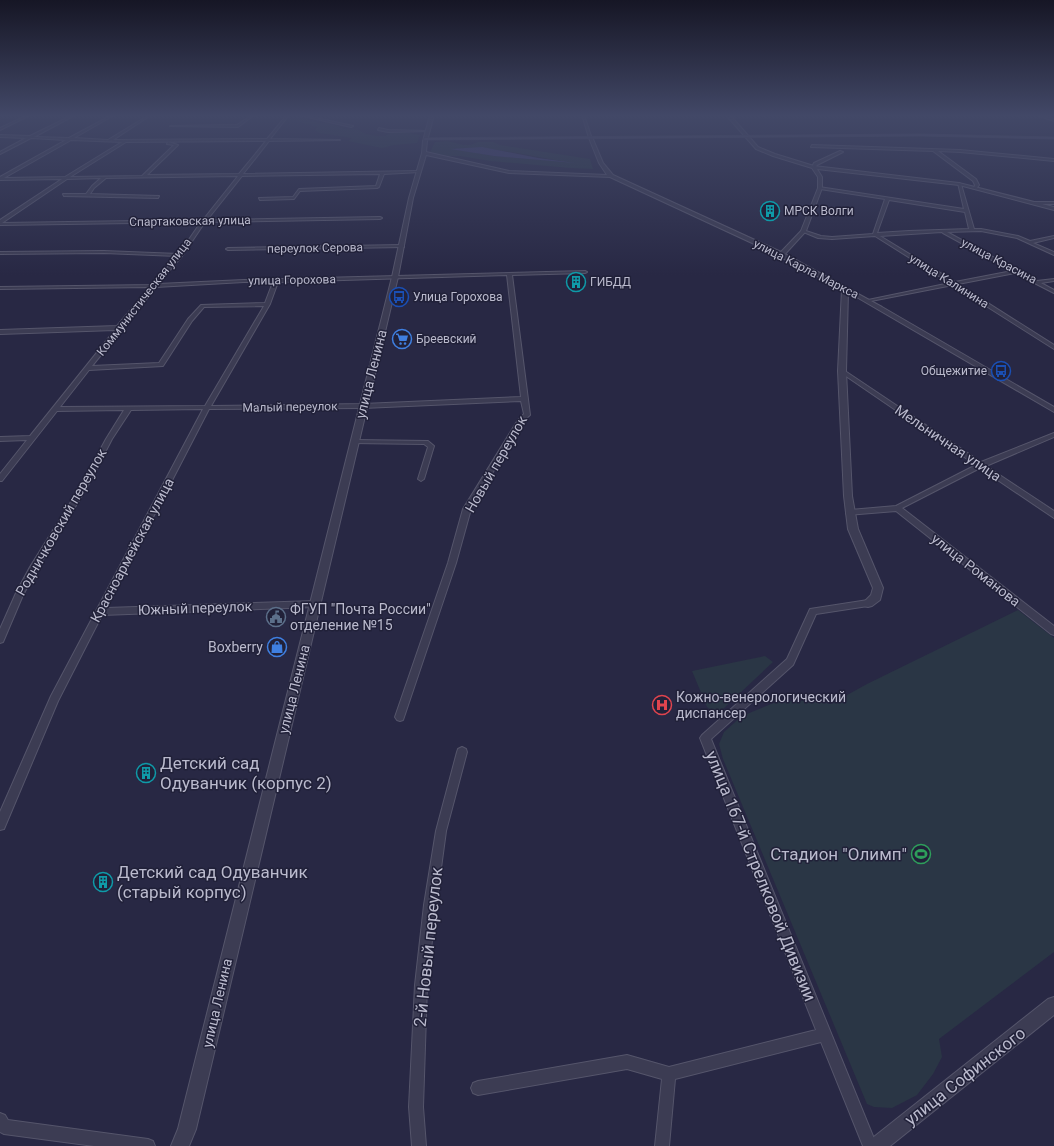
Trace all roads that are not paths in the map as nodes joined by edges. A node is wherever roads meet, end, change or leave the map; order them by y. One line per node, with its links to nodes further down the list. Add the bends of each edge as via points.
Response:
1 (19, 168): 17 (street)
2 (81, 168): 18 (street)
3 (152, 168): 15 (street)
4 (246, 168): 13 (street, Коммунистическая улица)
5 (419, 168): 11 (street, улица Ленина)
6 (493, 168): 14 (street, via 509,172)
7 (603, 168): 14 (street, улица Карла Маркса)
8 (815, 168): 20 (street, via 822,181)
9 (827, 168): 19 (street)
10 (959, 168): 21 (street, via 975,180)
11 (418, 172): 12 (street); 40 (street, улица Ленина)
12 (382, 173): 13 (street); 25 (street, via 377,187 299,190 294,198)
13 (242, 174): 15 (street); 32 (street, Коммунистическая улица)
14 (611, 176): 45 (street, улица Карла Маркса, via 704,217)
15 (143, 177): 16 (street)
16 (104, 178): 18 (street); 23 (street, via 93,186)
17 (0, 179): 18 (street)
18 (64, 179): 33 (street)
19 (959, 184): 21 (street); 30 (street, улица Красина)
20 (820, 188): 26 (street); 34 (street)
21 (976, 188): 28 (street)
22 (64, 195): 23 (street)
23 (87, 196): 24 (street)
24 (158, 197)
25 (260, 199)
26 (887, 199): 30 (street); 37 (street)
27 (1054, 202): 28 (street)
28 (1032, 204): 29 (street)
29 (1054, 209)
30 (967, 211): 36 (street, улица Красина)
31 (380, 218): 32 (street, Спартаковская улица)
32 (204, 221): 33 (street, Спартаковская улица); 44 (street, Коммунистическая улица)
33 (0, 223)
34 (803, 231): 37 (street, via 832,238); 45 (street)
35 (943, 231): 36 (street); 37 (street); 46 (street, улица Красина)
36 (972, 231): 39 (street, via 995,232)
37 (875, 234): 53 (street, улица Калинина)
38 (1054, 238): 39 (street)
39 (1030, 242): 43 (street)
40 (402, 246): 41 (street, переулок Серова); 49 (street, улица Ленина)
41 (228, 249)
42 (0, 253): 44 (street, via 104,252)
43 (1054, 254)
44 (180, 255): 54 (street, Коммунистическая улица)
45 (781, 255): 56 (street, улица Карла Маркса)
46 (1017, 271): 52 (street, улица Красина); 53 (street)
47 (585, 272): 48 (street, улица Горохова)
48 (509, 274): 49 (street, улица Горохова); 65 (street, Новый переулок)
49 (395, 278): 51 (street, улица Горохова); 66 (street, улица Ленина)
50 (1054, 280): 52 (street)
51 (276, 282): 54 (street, улица Горохова, via 244,281); 59 (street, Красноармейская улица)
52 (1037, 282): 57 (street, улица Красина)
53 (952, 283): 58 (street); 62 (street, улица Калинина)
54 (154, 286): 55 (street, улица Горохова); 60 (street, Коммунистическая улица)
55 (0, 288)
56 (845, 289): 58 (street, улица Карла Маркса); 64 (street, улица 167-й Стрелковой Дивизии)
57 (1054, 292)
58 (868, 301): 70 (street, улица Карла Маркса)
59 (267, 304): 63 (street, via 203,306 190,320 161,365); 68 (street, Красноармейская улица)
60 (119, 328): 61 (street); 63 (street, Коммунистическая улица)
61 (0, 332)
62 (1054, 347)
63 (89, 368): 69 (street, Коммунистическая улица)
64 (842, 372): 75 (street, Мельничная улица); 79 (street, улица 167-й Стрелковой Дивизии)
65 (524, 399): 66 (street, Малый переулок); 86 (street, Новый переулок, via 528,415 521,420 467,510 452,563)
66 (363, 406): 68 (street, Малый переулок); 74 (street, улица Ленина)
67 (129, 408): 68 (street, Малый переулок); 69 (street, Малый переулок); 85 (street, Родничковский переулок, via 33,569)
68 (208, 408): 83 (street, Красноармейская улица)
69 (56, 409): 72 (street, Коммунистическая улица)
70 (1054, 410)
71 (1054, 435): 75 (street)
72 (32, 438): 73 (street); 76 (street, Коммунистическая улица)
73 (0, 439)
74 (354, 442): 77 (street, via 426,442 431,446); 82 (street, улица Ленина)
75 (981, 465): 78 (street); 80 (street, Мельничная улица)
76 (0, 479)
77 (421, 479)
78 (897, 508): 79 (street); 84 (street, улица Романова)
79 (850, 513): 81 (street, улица 167-й Стрелковой Дивизии, via 853,529 878,588 876,597)
80 (1054, 515)
81 (868, 603): 90 (street, улица 167-й Стрелковой Дивизии, via 813,611 790,662 705,738)
82 (315, 604): 83 (street, Южный переулок); 95 (street, улица Ленина, via 187,1129)
83 (100, 612): 88 (street, Красноармейская улица, via 54,699)
84 (1054, 631)
85 (0, 639)
86 (400, 717)
87 (462, 752): 96 (street, 2-й Новый переулок, via 441,831 421,985 416,1107)
88 (0, 825)
89 (1054, 1005): 99 (street, улица Софинского)
90 (825, 1034): 91 (street); 98 (street, улица 167-й Стрелковой Дивизии)
91 (669, 1074): 92 (street, via 627,1062); 97 (street)
92 (478, 1088)
93 (0, 1120): 94 (street, via 4,1127)
94 (148, 1146)
95 (180, 1146)
96 (419, 1146)
97 (662, 1146)
98 (870, 1146)
99 (876, 1146)

